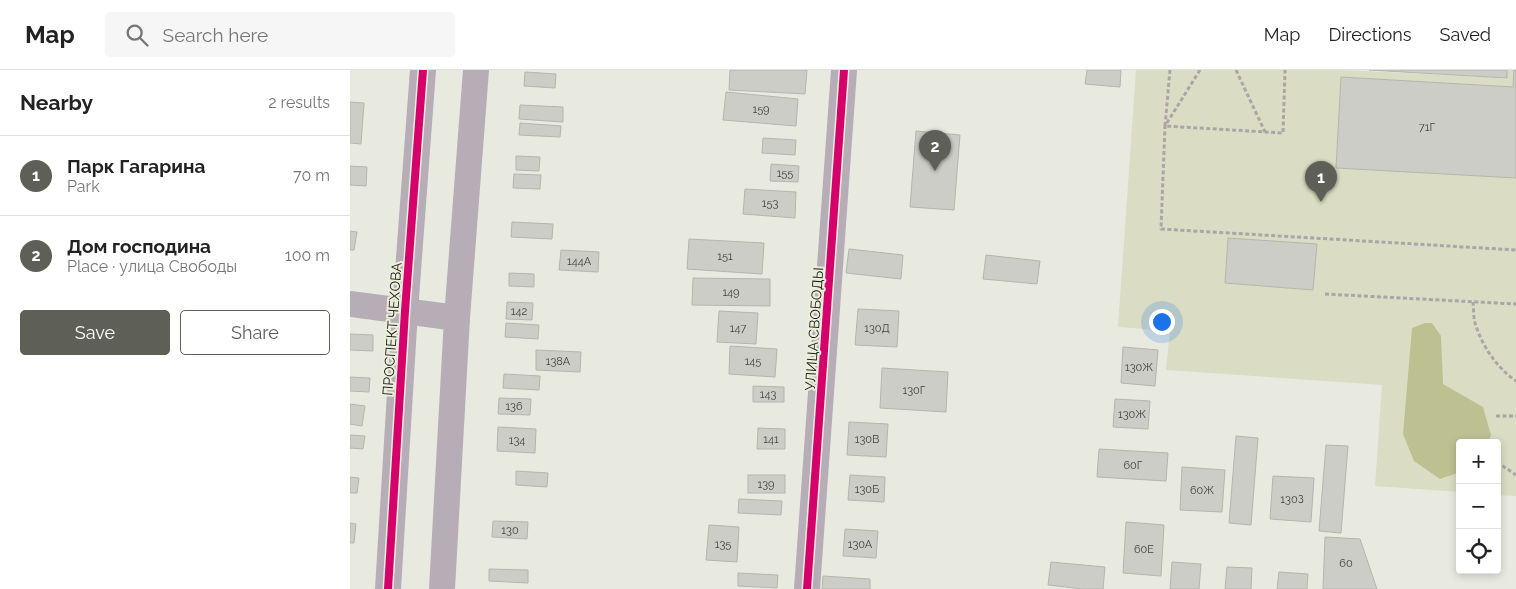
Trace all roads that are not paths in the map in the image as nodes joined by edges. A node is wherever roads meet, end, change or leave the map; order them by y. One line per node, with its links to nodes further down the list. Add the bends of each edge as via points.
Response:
1 (423, 70): 5 (street, ПРОСПЕКТ ЧЕХОВА)
2 (476, 70): 6 (street)
3 (844, 70): 9 (street, УЛИЦА СВОБОДЫ)
4 (350, 304): 5 (street)
5 (405, 311): 6 (street); 7 (street, ПРОСПЕКТ ЧЕХОВА)
6 (457, 318): 8 (street)
7 (388, 589)
8 (442, 589)
9 (808, 589)

